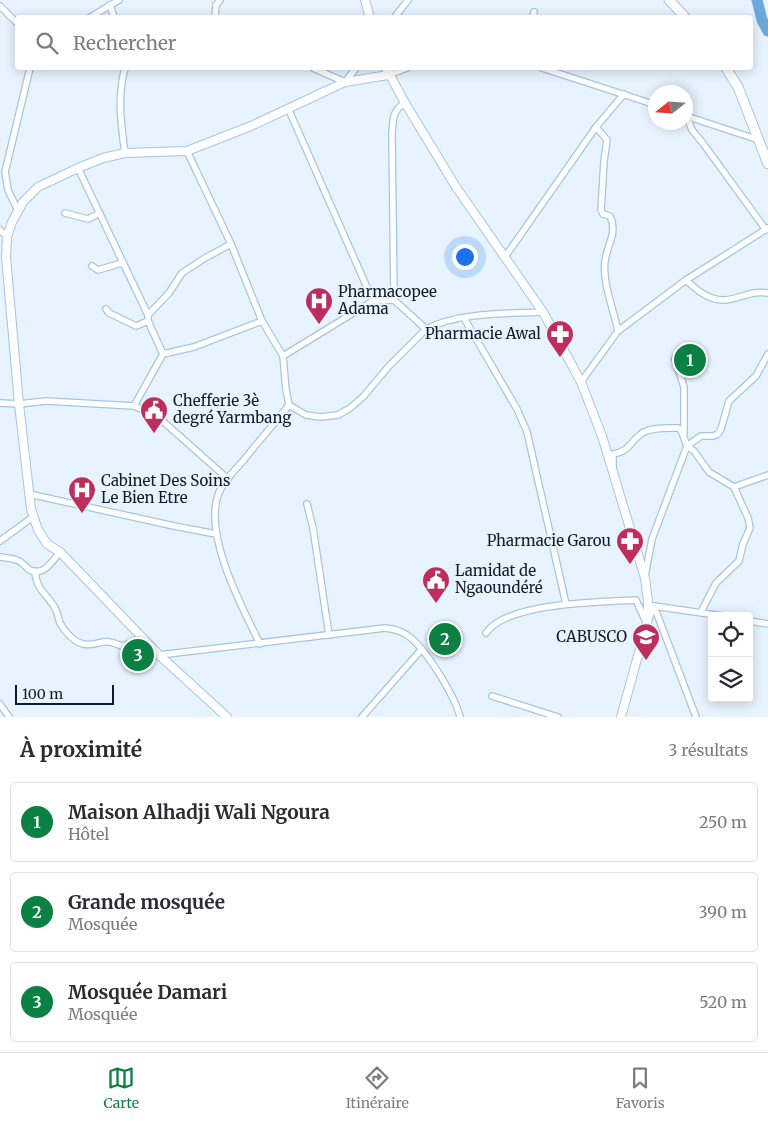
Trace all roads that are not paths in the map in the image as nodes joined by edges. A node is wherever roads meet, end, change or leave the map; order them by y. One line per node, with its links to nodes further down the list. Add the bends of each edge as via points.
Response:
1 (119, 0): 6 (street)
2 (365, 0): 11 (street)
3 (408, 0): 12 (street)
4 (669, 0): 13 (main road)
5 (216, 2): 10 (street)
6 (110, 5): 8 (street); 9 (street)
7 (0, 6): 14 (street)
8 (94, 15)
9 (113, 15)
10 (215, 15)
11 (369, 15)
12 (396, 15)
13 (683, 15)
14 (15, 21)
15 (30, 70): 35 (street, via 5,172 8,190)
16 (125, 70): 32 (street, via 120,112)
17 (318, 70): 22 (street)
18 (354, 70): 22 (street)
19 (548, 70): 23 (street)
20 (727, 70): 30 (main road, via 738,87)
21 (387, 71): 22 (street); 25 (street)
22 (345, 82): 26 (street)
23 (624, 94): 24 (street); 28 (street)
24 (648, 102)
25 (405, 104): 42 (street, via 456,187); 49 (street, via 395,111 392,134)
26 (288, 108): 31 (street); 48 (street)
27 (693, 118): 30 (street)
28 (596, 127): 42 (street); 56 (street, via 607,140 601,210 613,222 614,231 605,262)
29 (692, 130): 38 (street)
30 (759, 140): 33 (main road)
31 (187, 151): 32 (street); 41 (street)
32 (125, 153): 34 (street)
33 (768, 164)
34 (78, 168): 35 (street, via 38,187); 37 (street)
35 (18, 211): 40 (street)
36 (65, 213): 37 (street, via 88,218)
37 (100, 213): 44 (street)
38 (767, 229): 46 (street)
39 (0, 230): 40 (street)
40 (7, 237): 43 (street)
41 (230, 244): 52 (street, via 182,273); 54 (street)
42 (505, 257): 51 (street)
43 (3, 258): 63 (street)
44 (122, 264): 45 (street, via 98,270); 52 (street)
45 (92, 266)
46 (686, 280): 47 (street, via 712,299); 56 (street)
47 (768, 293)
48 (373, 300): 49 (street); 59 (street)
49 (394, 300): 55 (street)
50 (106, 309): 52 (street, via 109,314 136,326)
51 (542, 312): 53 (street); 61 (street)
52 (148, 318): 57 (street)
53 (464, 318): 55 (street, via 438,322); 81 (street, via 527,432)
54 (262, 321): 57 (street, via 194,347); 59 (street)
55 (426, 329): 64 (street, via 363,397 338,415 306,415)
56 (618, 331): 61 (street)
57 (163, 354): 65 (street)
58 (768, 354): 67 (street, via 756,376 729,401 718,434 701,436)
59 (283, 356): 64 (street)
60 (675, 359): 66 (street, via 684,387)
61 (581, 382): 68 (street)
62 (0, 403): 63 (street)
63 (19, 404): 65 (street, via 46,401); 72 (street)
64 (289, 405): 70 (street)
65 (134, 406): 70 (street, via 157,416)
66 (684, 439): 67 (street); 68 (street, via 678,428 643,433 626,451 613,454)
67 (687, 446): 71 (street, via 710,472); 80 (street, via 652,539)
68 (613, 473): 80 (street)
69 (768, 475): 71 (street)
70 (228, 479): 75 (street, via 218,494 214,512)
71 (734, 487): 83 (street, via 750,528 739,561 716,583)
72 (29, 494): 74 (street); 75 (street)
73 (308, 504): 89 (street)
74 (33, 516): 76 (street); 77 (street, via 47,544)
75 (216, 534): 91 (street, via 240,603)
76 (0, 542)
77 (60, 552): 79 (street, via 47,567); 90 (street)
78 (0, 557): 79 (street, via 18,560)
79 (35, 571): 90 (street, via 41,592 54,606 61,625 78,642 85,645 112,641 121,646)
80 (645, 578): 86 (street)
81 (566, 604): 86 (street, via 636,600); 88 (street, via 506,617)
82 (654, 606): 83 (street); 86 (street); 102 (street)
83 (701, 612): 84 (street)
84 (708, 613)
85 (753, 622): 87 (street)
86 (647, 624): 101 (street)
87 (768, 624)
88 (486, 633)
89 (329, 635): 91 (street); 92 (street, via 385,628 408,635)
90 (144, 640): 93 (street)
91 (260, 644): 93 (street)
92 (421, 650): 98 (street); 99 (street, via 449,690)
93 (159, 655): 97 (street)
94 (492, 696): 100 (street)
95 (0, 704): 96 (street)
96 (9, 717)
97 (227, 717)
98 (362, 717)
99 (460, 717)
100 (558, 717)
101 (621, 717)
102 (696, 717)

